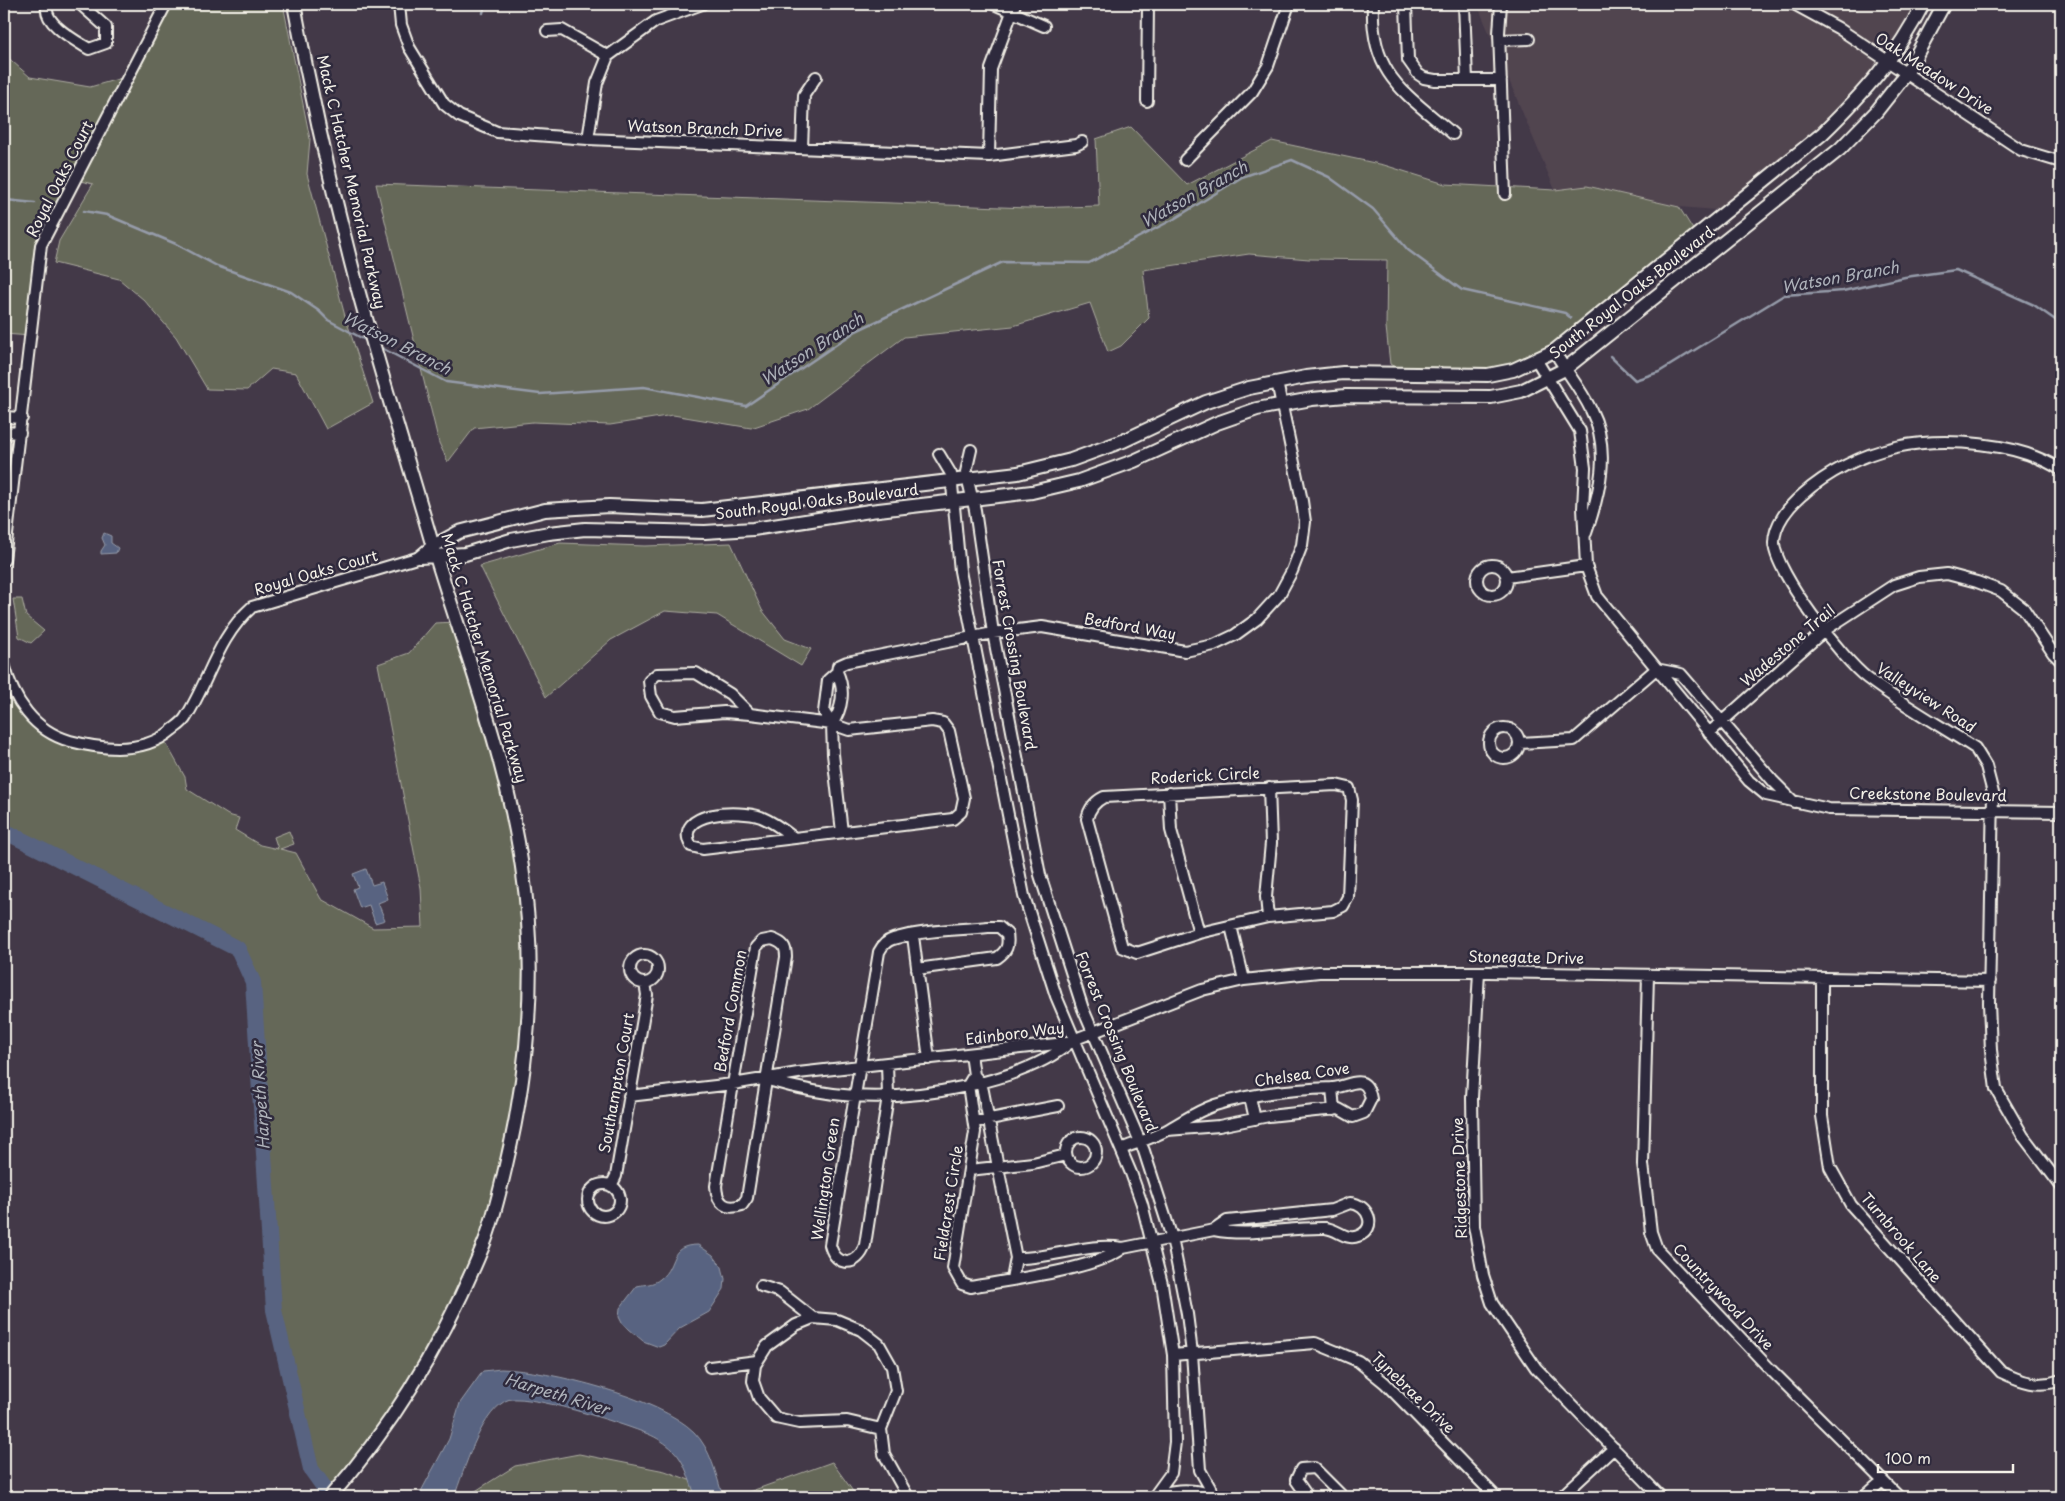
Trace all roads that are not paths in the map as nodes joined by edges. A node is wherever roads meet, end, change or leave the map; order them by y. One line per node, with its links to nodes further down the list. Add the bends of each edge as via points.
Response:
1 (48, 4): 2 (street, via 48,16 52,22 89,49 106,43 106,26)
2 (80, 4)
3 (166, 4): 44 (street, Royal Oaks Court, via 42,246)
4 (294, 4): 55 (main road, Mack C Hatcher Memorial Parkway, via 316,120 357,285)
5 (399, 4): 30 (street, Watson Branch Drive, via 401,26 409,47 444,104 459,116 497,132)
6 (702, 4): 22 (street, via 656,21)
7 (994, 4): 17 (street)
8 (1148, 4): 28 (street)
9 (1289, 4): 34 (street, via 1268,66 1252,92)
10 (1373, 4): 29 (street, via 1372,30 1379,58 1398,86)
11 (1406, 4): 26 (street, via 1408,60 1413,69 1424,78)
12 (1464, 4): 26 (street)
13 (1501, 4): 21 (street)
14 (1794, 4): 23 (street, Oak Meadow Drive, via 1838,28)
15 (1923, 4): 23 (main road, South Royal Oaks Boulevard)
16 (1944, 4): 24 (main road, South Royal Oaks Boulevard)
17 (1012, 8): 18 (street); 33 (street, via 991,70)
18 (1044, 26)
19 (547, 30): 22 (street, via 562,30)
20 (1528, 39): 21 (street)
21 (1500, 40): 27 (street)
22 (608, 56): 30 (street, via 597,83)
23 (1888, 62): 24 (street, Oak Meadow Drive); 37 (main road, South Royal Oaks Boulevard, via 1822,134)
24 (1906, 74): 35 (street, Oak Meadow Drive, via 2021,150); 39 (main road, South Royal Oaks Boulevard, via 1876,112 1840,149)
25 (816, 77): 32 (street, via 804,95)
26 (1467, 80): 27 (street)
27 (1501, 80): 36 (street)
28 (1147, 101)
29 (1453, 134)
30 (588, 139): 32 (street, Watson Branch Drive)
31 (1082, 142): 33 (street, Watson Branch Drive)
32 (802, 148): 33 (street, Watson Branch Drive)
33 (989, 156)
34 (1185, 160)
35 (2061, 162)
36 (1505, 194)
37 (1554, 351): 38 (main road, South Royal Oaks Boulevard); 39 (street, Creekstone Boulevard)
38 (1537, 361): 40 (street, Creekstone Boulevard); 41 (main road, South Royal Oaks Boulevard, via 1488,375 1343,373)
39 (1565, 369): 40 (main road, South Royal Oaks Boulevard); 54 (street, Creekstone Boulevard, via 1591,409 1602,446 1603,467 1595,507)
40 (1548, 379): 42 (main road, South Royal Oaks Boulevard, via 1521,391 1491,397 1346,396); 54 (street, Creekstone Boulevard, via 1576,424 1584,449)
41 (1277, 382): 42 (street, Bedford Way); 50 (main road, South Royal Oaks Boulevard, via 1206,402 1123,441 1071,460 1018,473)
42 (1282, 404): 52 (main road, South Royal Oaks Boulevard, via 1217,423 1079,481 1032,492); 61 (street, Bedford Way, via 1305,522 1302,545 1292,571 1279,595 1258,619 1222,641 1185,651 1042,628)
43 (4, 416): 44 (street)
44 (22, 418): 46 (street, Royal Oaks Court)
45 (4, 432): 46 (street)
46 (20, 433): 57 (street, Royal Oaks Court)
47 (971, 450): 50 (street, Forrest Crossing Boulevard, via 966,472)
48 (939, 454): 51 (street)
49 (2061, 470): 60 (street, Valleyview Road, via 2012,449 1969,443 1932,443 1895,447 1859,460 1816,482 1783,516 1774,541 1777,558 1796,594)
50 (968, 480): 51 (main road, South Royal Oaks Boulevard); 52 (street, Forrest Crossing Boulevard)
51 (952, 482): 53 (street); 55 (main road, South Royal Oaks Boulevard, via 702,510 610,506 545,510 459,532)
52 (973, 500): 53 (main road, South Royal Oaks Boulevard); 61 (street, Forrest Crossing Boulevard)
53 (952, 502): 55 (main road, South Royal Oaks Boulevard, via 705,532 585,529 511,540 465,554); 62 (street, via 960,571)
54 (1584, 538): 58 (street, Creekstone Boulevard)
55 (435, 552): 56 (main road, South Royal Oaks Boulevard); 139 (main road, Mack C Hatcher Memorial Parkway, via 496,743 521,858 529,956 527,1044 514,1130 486,1239 446,1326 399,1409 360,1464)
56 (420, 558): 64 (street, Royal Oaks Court, via 252,607 225,637 185,719 163,738 139,747 113,749 88,745 63,739 40,726 22,707 9,685)
57 (4, 560)
58 (1586, 566): 59 (street); 65 (street, Creekstone Boulevard, via 1598,596)
59 (1507, 577)
60 (1825, 630): 63 (street, Wadestone Trail, via 1894,585 1919,577 1947,574 2001,591 2024,609); 68 (street, Wadestone Trail); 75 (street, Valleyview Road, via 1866,677 1975,748 1986,766 1994,793)
61 (993, 633): 62 (street, Bedford Way); 90 (street, Forrest Crossing Boulevard, via 1040,875)
62 (974, 638): 66 (street, Bedford Way, via 847,662 838,666); 91 (street, via 1024,896 1041,955)
63 (2061, 661)
64 (4, 664)
65 (1656, 669): 68 (street, via 1681,674); 70 (street, Creekstone Boulevard); 71 (street, via 1574,740)
66 (836, 672): 69 (street, via 842,683 842,692 839,714); 69 (street, via 828,680 824,712)
67 (750, 714): 67 (street, via 730,694 696,673 657,674 649,681 657,706 668,715); 69 (street)
68 (1721, 722): 70 (street, Wadestone Trail); 74 (street)
69 (832, 724): 77 (street); 77 (street, via 849,730 932,721 943,723 950,731 964,798 961,812 953,819)
70 (1710, 733): 74 (street, Creekstone Boulevard, via 1749,780 1766,795)
71 (1520, 743)
72 (1270, 788): 73 (street, Roderick Circle); 79 (street); 79 (street, Roderick Circle, via 1336,785 1349,788 1352,800 1346,902 1334,911)
73 (1169, 793): 81 (street, via 1171,830); 81 (street, Roderick Circle, via 1104,797 1093,805 1087,819 1122,946 1137,953)
74 (1794, 803): 75 (street, Creekstone Boulevard, via 1829,809 1876,811)
75 (1993, 811): 76 (street, Creekstone Boulevard); 88 (street, Valleyview Road)
76 (2061, 812)
77 (842, 832): 78 (street)
78 (794, 838): 78 (street, via 761,817 738,813 696,819 688,827 687,834 691,846 703,849)
79 (1268, 917): 80 (street, Roderick Circle)
80 (1232, 926): 81 (street, Roderick Circle); 87 (street)
81 (1198, 933)
82 (913, 936): 83 (street); 83 (street, Wellington Green, via 999,927 1007,934 1009,945 997,958); 95 (street, Wellington Green, via 892,939 883,944 879,952)
83 (917, 969): 93 (street)
84 (1479, 972): 85 (street, Stonegate Drive); 87 (street, Stonegate Drive, via 1319,972); 135 (street, Ridgestone Drive, via 1472,1098 1474,1226 1484,1276 1492,1302 1536,1368)
85 (1648, 975): 86 (street, Stonegate Drive); 136 (street, Countrywood Drive, via 1643,1164 1651,1232 1657,1249 1769,1368)
86 (1822, 979): 88 (street, Stonegate Drive); 133 (street, Turnbrook Lane, via 1825,1148 1830,1167 1851,1205 2001,1372 2024,1383 2039,1385)
87 (1244, 980): 90 (street, Stonegate Drive, via 1174,999)
88 (1990, 981): 118 (street, Valleyview Road, via 1991,1050 1996,1089 2023,1136)
89 (645, 983): 102 (street, Southampton Court, via 647,994)
90 (1092, 1032): 91 (street, Stonegate Drive); 112 (street, Forrest Crossing Boulevard)
91 (1073, 1040): 92 (street, Edinboro Way); 98 (street, Edinboro Way, via 1059,1052 1018,1071); 113 (street)
92 (970, 1054): 93 (street, Edinboro Way); 96 (street)
93 (929, 1059): 94 (street, Edinboro Way)
94 (887, 1063): 95 (street, Edinboro Way); 104 (street, Wellington Green)
95 (861, 1065): 97 (street, Edinboro Way); 103 (street, Wellington Green)
96 (974, 1075): 98 (street); 100 (street)
97 (767, 1080): 99 (street, Edinboro Way); 99 (street, Bedford Common, via 747,1198 742,1206 732,1208 724,1206 716,1186); 99 (street, Bedford Common, via 786,957 786,948 772,939 762,941 756,947); 103 (street, Edinboro Way)
98 (981, 1083): 100 (street, Edinboro Way); 108 (street)
99 (733, 1084): 102 (street, Edinboro Way)
100 (968, 1085): 104 (street, Edinboro Way); 110 (street, Fieldcrest Circle)
101 (1332, 1088): 105 (street, Chelsea Cove, via 1280,1091); 107 (street); 107 (street, Chelsea Cove, via 1356,1082 1367,1088 1371,1099 1368,1109 1359,1116 1348,1116 1339,1109)
102 (629, 1096): 117 (street, Southampton Court, via 616,1176)
103 (854, 1096): 104 (street, Edinboro Way); 104 (street, Wellington Green, via 830,1244 838,1260 846,1262 862,1255 865,1245)
104 (888, 1096)
105 (1250, 1097): 109 (street); 111 (street, Chelsea Cove, via 1213,1106)
106 (1058, 1106): 108 (street)
107 (1334, 1110): 109 (street, Chelsea Cove)
108 (989, 1119): 110 (street); 115 (street)
109 (1255, 1119): 111 (street, Chelsea Cove, via 1219,1126)
110 (974, 1122): 116 (street, Fieldcrest Circle)
111 (1166, 1130): 112 (street, Chelsea Cove)
112 (1140, 1141): 113 (street, Chelsea Cove); 122 (street, Forrest Crossing Boulevard, via 1158,1187)
113 (1121, 1149): 123 (street, via 1142,1204)
114 (1066, 1154): 115 (street)
115 (999, 1168): 116 (street); 125 (street)
116 (968, 1170): 126 (street, Fieldcrest Circle, via 953,1268 956,1276 962,1284 971,1287)
117 (611, 1186)
118 (2061, 1186)
119 (1332, 1210): 120 (street); 120 (street, via 1356,1204 1366,1210 1370,1220 1366,1231 1357,1237 1346,1237); 121 (street, via 1227,1221)
120 (1333, 1229): 121 (street, via 1230,1234)
121 (1214, 1230): 122 (street, Fieldcrest Circle)
122 (1172, 1238): 123 (street, Fieldcrest Circle); 129 (street, Forrest Crossing Boulevard, via 1188,1314)
123 (1152, 1242): 124 (street, Fieldcrest Circle); 130 (street)
124 (1123, 1248): 125 (street, Fieldcrest Circle, via 1094,1248); 126 (street, Fieldcrest Circle, via 1084,1265)
125 (1016, 1258): 126 (street)
126 (1012, 1279)
127 (761, 1286): 128 (street, via 780,1292)
128 (813, 1318): 131 (street, via 778,1337); 134 (street, via 837,1320 861,1330 879,1344 892,1368 896,1391)
129 (1192, 1353): 130 (street, Tynebrae Drive); 138 (street, Forrest Crossing Boulevard, via 1200,1470); 143 (street, Tynebrae Drive, via 1315,1343 1358,1361 1385,1382)
130 (1173, 1355): 137 (street, via 1176,1415 1172,1473)
131 (757, 1361): 132 (street); 134 (street, via 753,1381 759,1398 776,1418 799,1423 848,1421)
132 (710, 1367)
133 (2061, 1380)
134 (880, 1429): 140 (street, via 886,1461)
135 (1614, 1448): 144 (street); 145 (street, Ridgestone Drive)
136 (1882, 1480): 146 (street); 147 (street, Countrywood Drive)
137 (1154, 1496): 138 (street, via 1174,1489)
138 (1216, 1496)
139 (330, 1497)
140 (908, 1497)
141 (1308, 1497): 142 (street, via 1296,1480 1301,1469 1307,1467 1314,1468)
142 (1343, 1497)
143 (1496, 1497)
144 (1561, 1497)
145 (1661, 1497)
146 (1864, 1497)
147 (1899, 1497)

